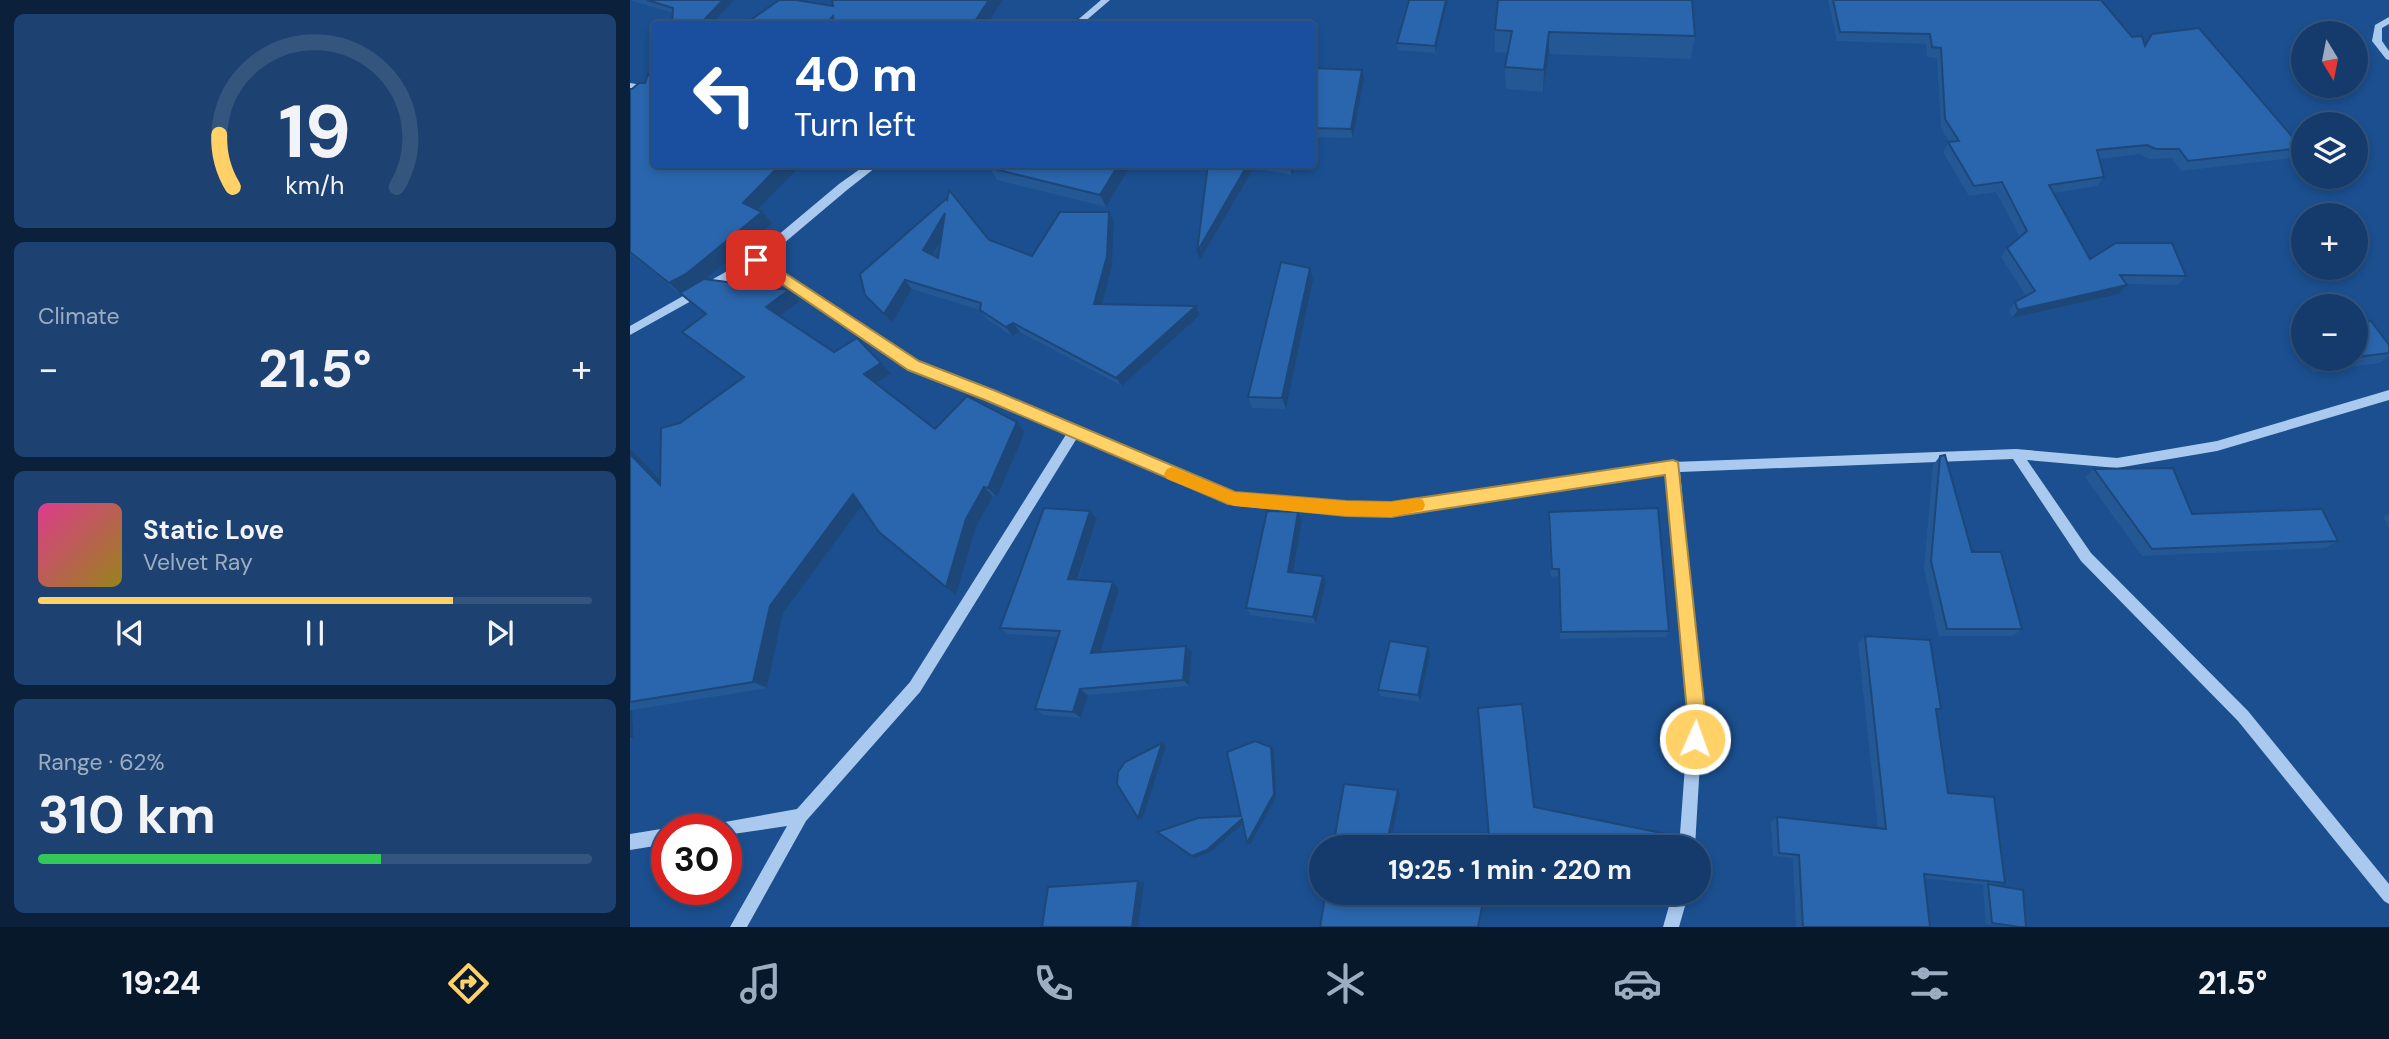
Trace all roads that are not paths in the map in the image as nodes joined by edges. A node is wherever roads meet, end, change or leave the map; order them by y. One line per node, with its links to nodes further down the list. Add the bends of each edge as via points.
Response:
1 (1106, 0): 3 (street)
2 (2389, 20): 4 (street, via 2378,27 2377,41)
3 (1081, 21)
4 (2389, 57)
5 (630, 86): 6 (street)
6 (651, 90)
7 (869, 168): 8 (street)
8 (756, 260): 9 (street); 11 (street, via 913,365)
9 (630, 331)
10 (2389, 395): 12 (street, via 2217,446 2117,463)
11 (1074, 432): 13 (street, via 1234,499 1346,509 1391,509); 14 (street, via 915,687)
12 (2016, 454): 13 (street); 19 (street, via 2085,557 2243,716)
13 (1673, 467): 16 (street, via 1696,712)
14 (801, 816): 15 (street); 21 (street)
15 (742, 825)
16 (1689, 835)
17 (651, 839): 18 (street)
18 (630, 842)
19 (2389, 896)
20 (1677, 905): 22 (street)
21 (738, 927)
22 (1671, 927)

